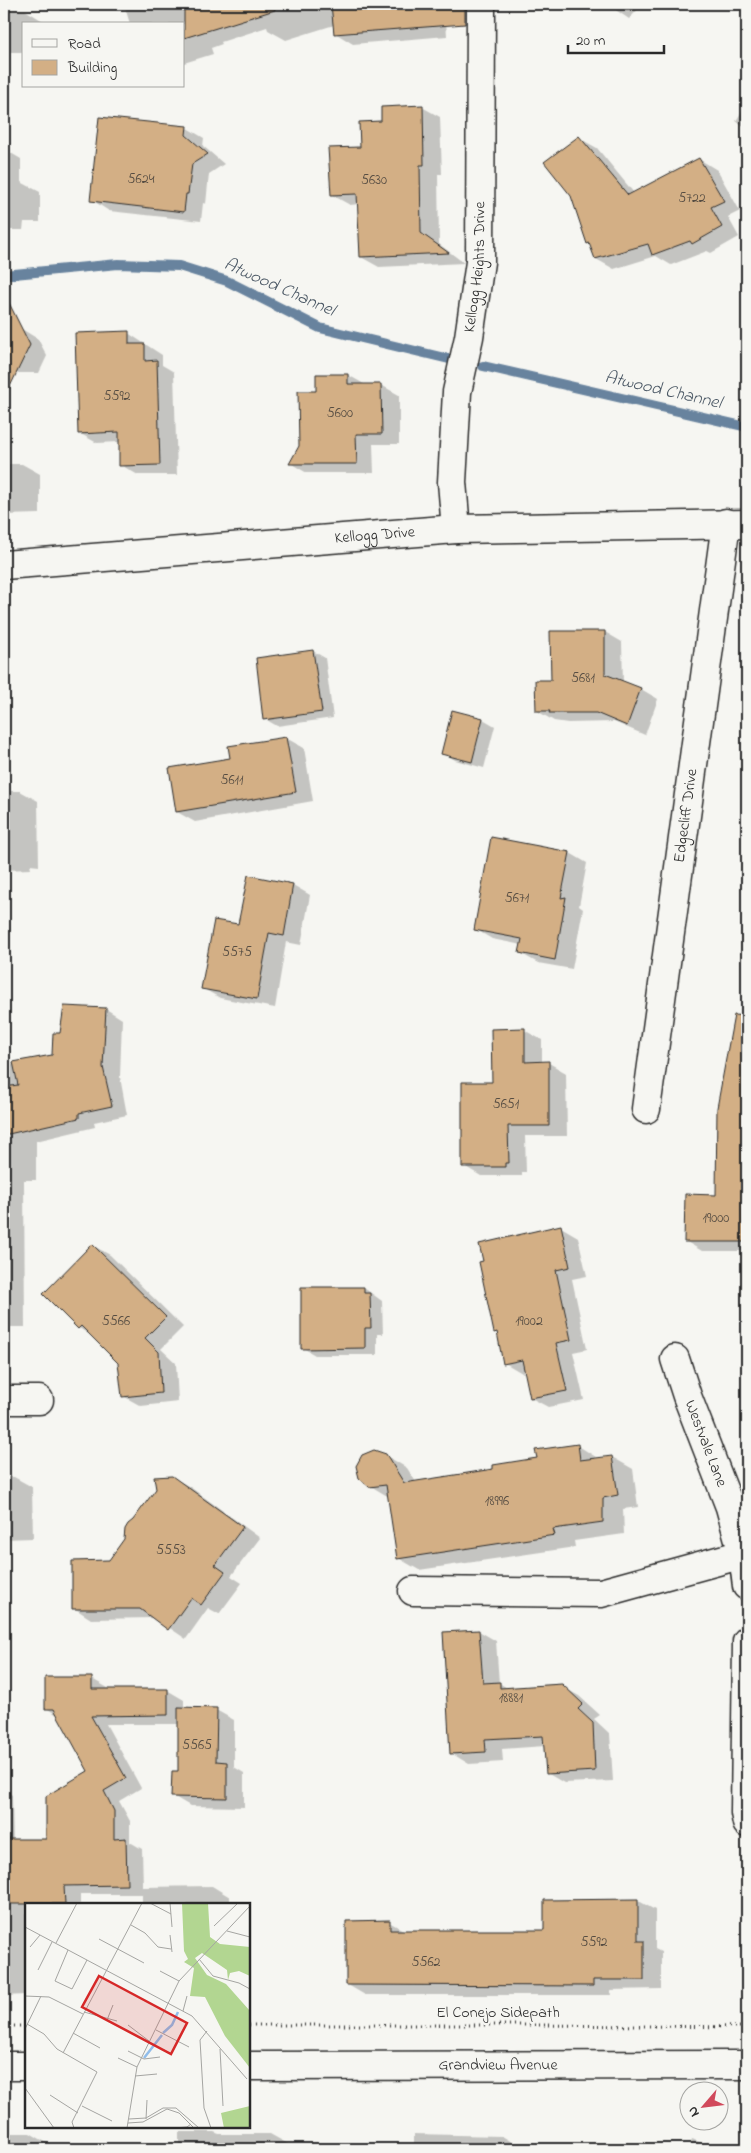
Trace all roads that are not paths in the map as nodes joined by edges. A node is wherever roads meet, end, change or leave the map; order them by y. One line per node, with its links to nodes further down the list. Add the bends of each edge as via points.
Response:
1 (480, 4): 3 (street, Kellogg Heights Drive, via 480,262 458,392 452,482)
2 (737, 523): 3 (street, Kellogg Drive); 5 (street, Edgecliff Drive)
3 (456, 529): 4 (street, Kellogg Drive)
4 (4, 565)
5 (646, 1109)
6 (675, 1359): 9 (street, Westvale Lane, via 730,1507)
7 (4, 1400): 8 (street)
8 (39, 1400)
9 (743, 1554): 10 (street, Westvale Lane); 11 (street, via 601,1593)
10 (747, 1586)
11 (413, 1591)
12 (747, 1641): 13 (street)
13 (747, 1823)
14 (747, 2065): 17 (street, Grandview Avenue)
15 (4, 2066): 16 (street)
16 (25, 2066)
17 (250, 2066)

